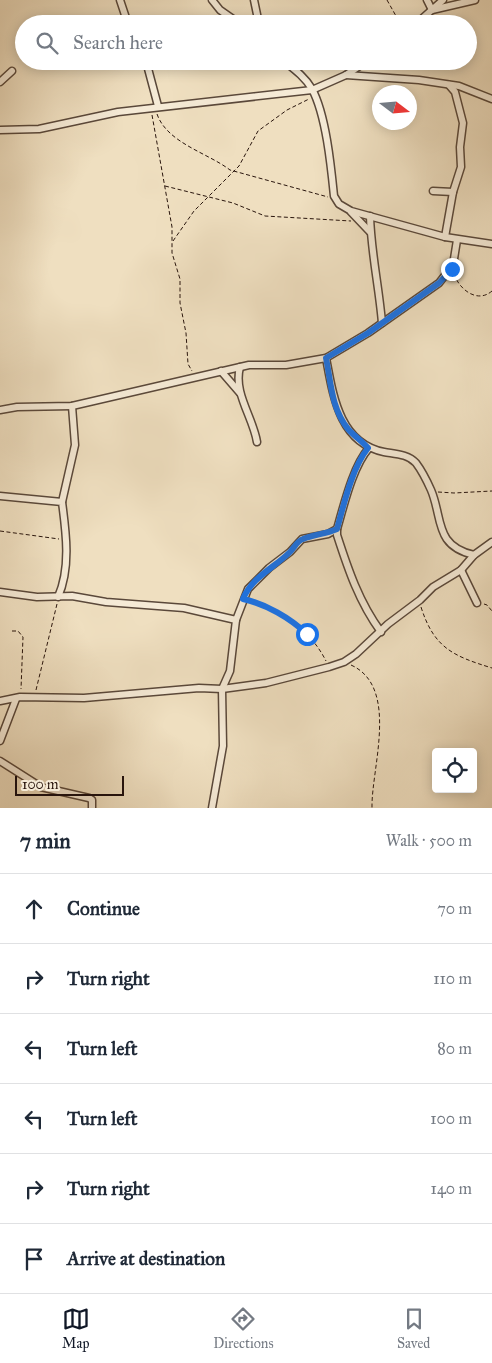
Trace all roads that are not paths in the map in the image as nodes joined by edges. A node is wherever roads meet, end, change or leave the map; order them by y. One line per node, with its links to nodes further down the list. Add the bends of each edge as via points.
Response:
1 (120, 0): 8 (street)
2 (212, 0): 9 (street)
3 (254, 0): 10 (street)
4 (427, 0): 7 (street)
5 (443, 0): 7 (street)
6 (475, 0): 7 (street)
7 (432, 10): 11 (street)
8 (125, 15)
9 (227, 15)
10 (257, 15)
11 (426, 15)
12 (148, 70): 21 (street)
13 (295, 70): 19 (street)
14 (353, 70): 16 (street)
15 (12, 71): 17 (street)
16 (346, 75): 18 (street); 19 (street)
17 (0, 82)
18 (449, 85): 20 (street, via 467,88); 24 (street, via 455,92 463,123 461,167)
19 (312, 90): 21 (street); 25 (street, via 328,150 334,196 339,204)
20 (492, 99)
21 (155, 107): 22 (street, via 46,128)
22 (0, 130)
23 (433, 191): 24 (street)
24 (453, 192): 28 (street)
25 (351, 211): 26 (street); 27 (street)
26 (370, 216): 27 (street); 28 (street)
27 (370, 232): 31 (street)
28 (445, 237): 29 (street)
29 (457, 240): 30 (street); 31 (street, via 452,269 439,283)
30 (492, 244)
31 (382, 322): 32 (street)
32 (326, 358): 33 (street, via 286,365); 39 (street, via 331,390 342,420)
33 (240, 367): 34 (street); 35 (street)
34 (221, 371): 35 (street); 36 (street)
35 (240, 394): 38 (street)
36 (72, 406): 37 (street); 41 (street, via 75,445)
37 (0, 410)
38 (257, 442)
39 (368, 448): 42 (street, via 359,462); 44 (street, via 407,456 415,462 431,490 444,534)
40 (0, 496): 41 (street)
41 (62, 502): 49 (street, via 67,542 64,584)
42 (337, 529): 51 (street, via 302,539 257,579 248,589); 52 (street, via 350,575 370,618)
43 (492, 542): 45 (street)
44 (463, 553): 45 (street); 46 (street)
45 (474, 555): 46 (street)
46 (469, 560): 47 (street)
47 (461, 570): 50 (street); 52 (street, via 433,587)
48 (0, 592): 49 (street)
49 (58, 597): 51 (street, via 184,608)
50 (477, 602)
51 (236, 620): 53 (street, via 230,671)
52 (381, 632): 53 (street, via 344,662 266,683)
53 (222, 689): 54 (street, via 84,698); 59 (street, via 223,746)
54 (18, 698): 55 (street); 56 (street)
55 (0, 701)
56 (0, 741)
57 (0, 762): 58 (street, via 41,787 89,798)
58 (92, 808)
59 (212, 808)

